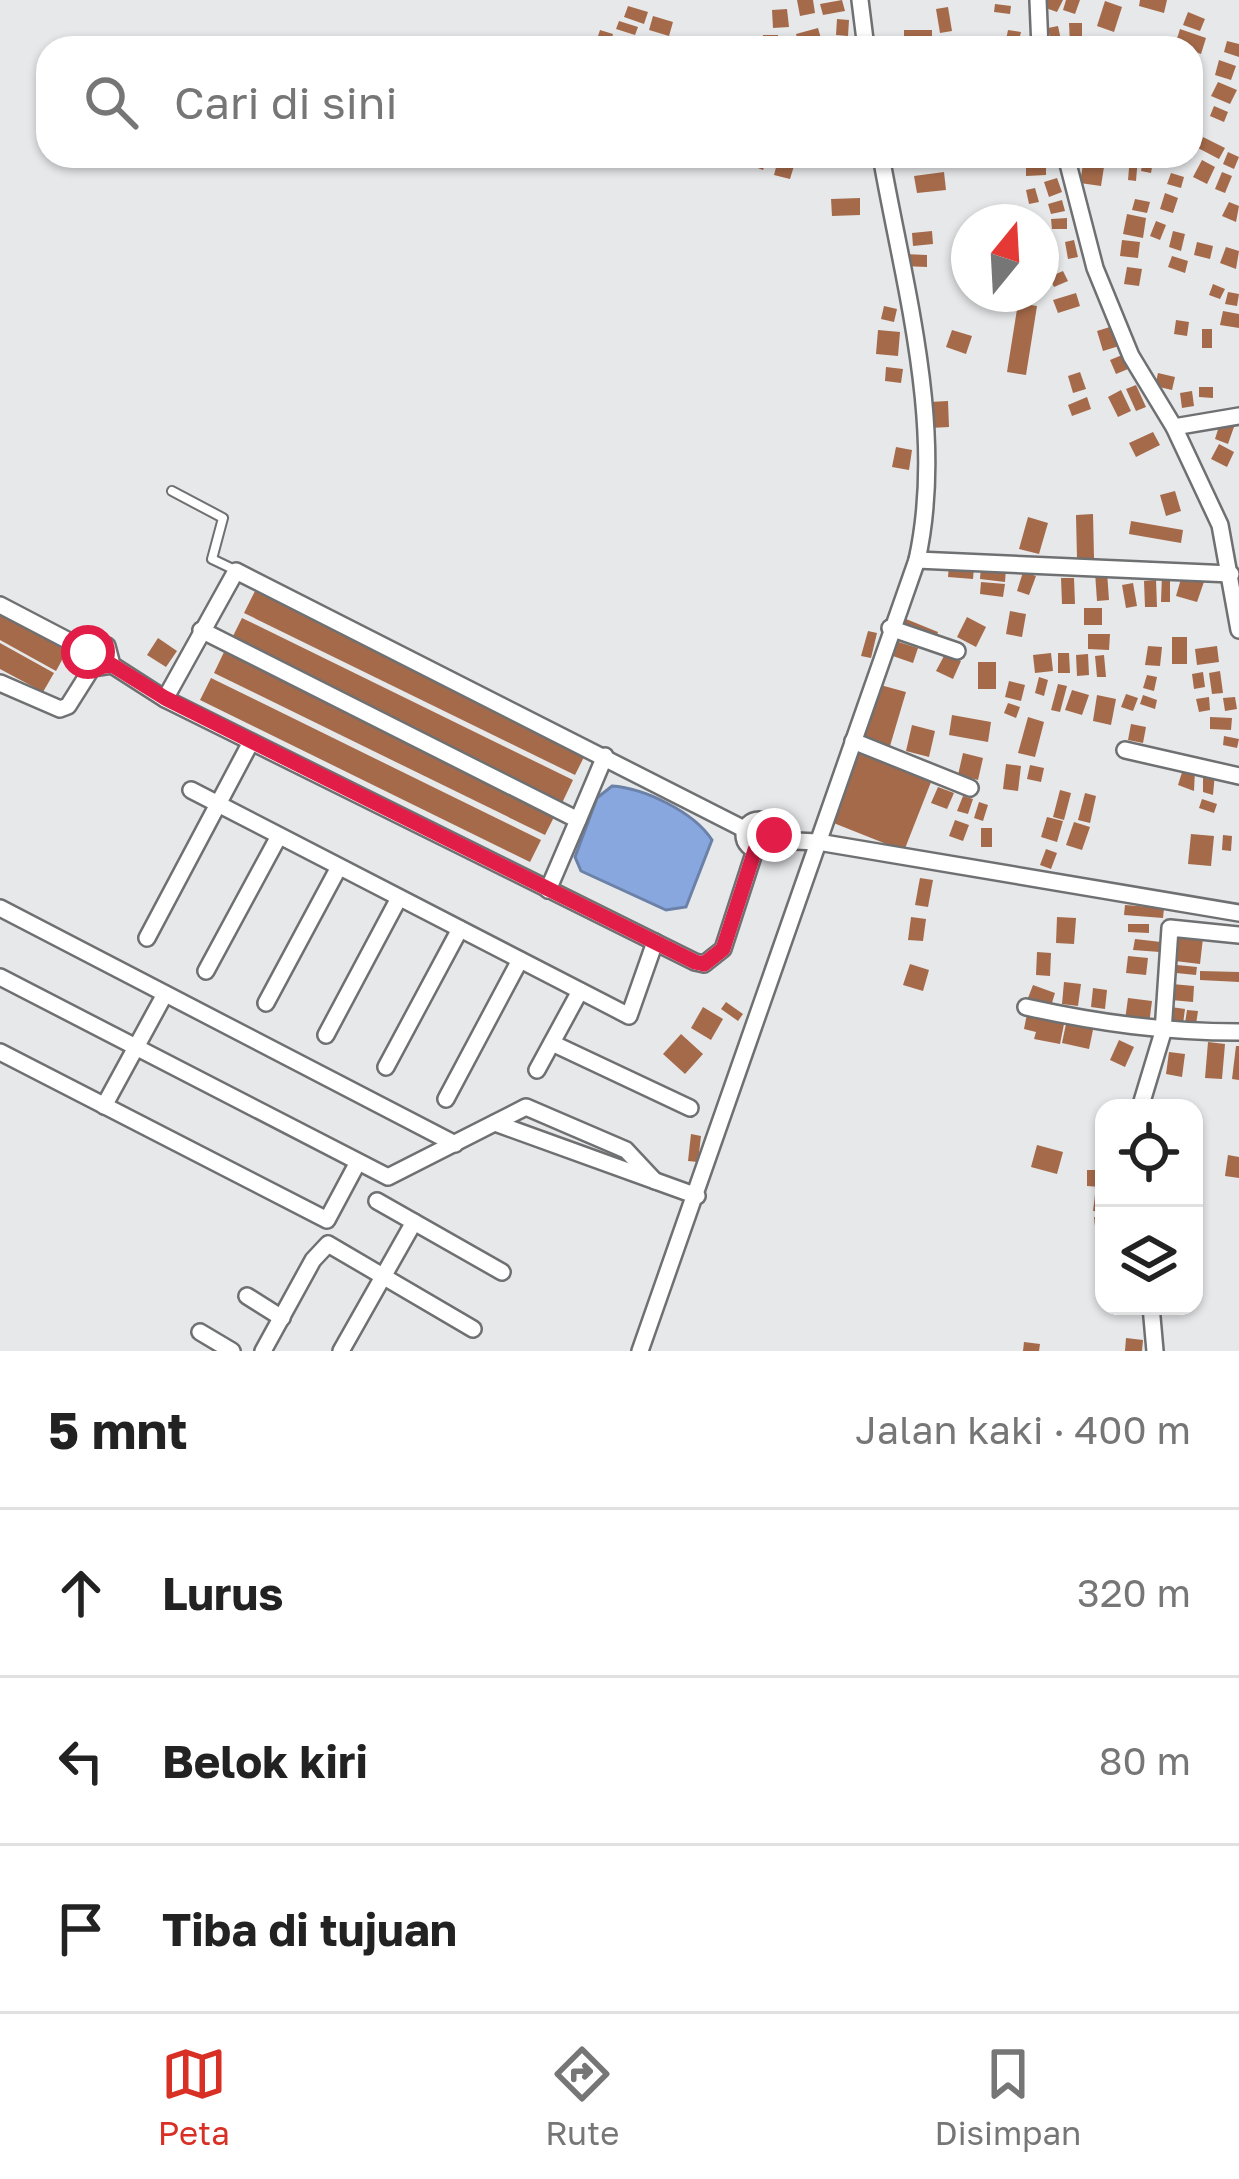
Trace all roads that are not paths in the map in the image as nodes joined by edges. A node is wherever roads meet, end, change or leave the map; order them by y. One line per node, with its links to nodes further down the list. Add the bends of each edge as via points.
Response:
1 (860, 0): 3 (street)
2 (1038, 0): 4 (street)
3 (864, 36)
4 (1040, 36)
5 (883, 168): 10 (street, via 928,448 929,507)
6 (1069, 168): 8 (street, via 1095,268 1131,356)
7 (1239, 416): 8 (street)
8 (1174, 427): 11 (street)
9 (172, 491): 12 (lane, via 223,518 212,559)
10 (917, 560): 11 (street); 14 (street)
11 (1233, 569): 16 (street)
12 (236, 571): 15 (street); 25 (street)
13 (0, 605): 18 (street)
14 (890, 628): 17 (street); 22 (street)
15 (201, 630): 21 (street); 30 (street)
16 (1239, 630)
17 (957, 651)
18 (90, 660): 19 (street); 19 (street, via 107,646); 20 (street, via 60,709)
19 (112, 665): 21 (street)
20 (0, 682)
21 (165, 698): 23 (street)
22 (854, 741): 27 (street); 34 (street)
23 (251, 742): 29 (street); 37 (street)
24 (1125, 750): 26 (street)
25 (604, 756): 30 (street); 31 (street)
26 (1239, 776)
27 (970, 788)
28 (191, 790): 29 (street)
29 (218, 805): 32 (street); 43 (street)
30 (578, 820): 37 (street)
31 (744, 829): 33 (street, via 762,819); 35 (street)
32 (279, 836): 36 (street); 46 (street)
33 (773, 840): 34 (street); 35 (street)
34 (818, 842): 40 (street); 68 (street)
35 (755, 850): 44 (street, via 717,957 695,962)
36 (339, 867): 38 (street); 50 (street)
37 (548, 890): 44 (street)
38 (399, 898): 41 (street); 54 (street)
39 (0, 908): 49 (street)
40 (1239, 913)
41 (460, 929): 45 (street); 58 (street)
42 (1239, 935): 52 (street, via 1169,928)
43 (147, 938)
44 (655, 942): 48 (street, via 628,1016)
45 (520, 960): 48 (street); 60 (street)
46 (206, 971)
47 (0, 977): 56 (street)
48 (580, 991): 55 (street)
49 (165, 994): 56 (street); 65 (street)
50 (266, 1003)
51 (1027, 1006): 52 (street)
52 (1163, 1032): 53 (street); 61 (street)
53 (1239, 1032)
54 (326, 1035)
55 (552, 1043): 59 (street); 63 (street)
56 (136, 1047): 62 (street); 66 (street)
57 (0, 1052): 62 (street)
58 (386, 1067)
59 (537, 1070)
60 (446, 1099)
61 (1143, 1099)
62 (104, 1106): 66 (street, via 327,1220)
63 (690, 1108)
64 (495, 1123): 65 (street); 67 (street); 67 (street, via 526,1107 626,1150)
65 (455, 1144): 66 (street, via 388,1178)
66 (358, 1162)
67 (655, 1181): 68 (street)
68 (697, 1196): 81 (street)
69 (377, 1201): 70 (street)
70 (414, 1222): 71 (street); 72 (street)
71 (502, 1272)
72 (383, 1276): 75 (street, via 328,1244); 76 (street); 80 (street)
73 (247, 1296): 75 (street)
74 (1152, 1315): 82 (street)
75 (282, 1318): 79 (street)
76 (472, 1329)
77 (200, 1332): 78 (street)
78 (232, 1351)
79 (263, 1351)
80 (341, 1351)
81 (640, 1351)
82 (1155, 1351)

